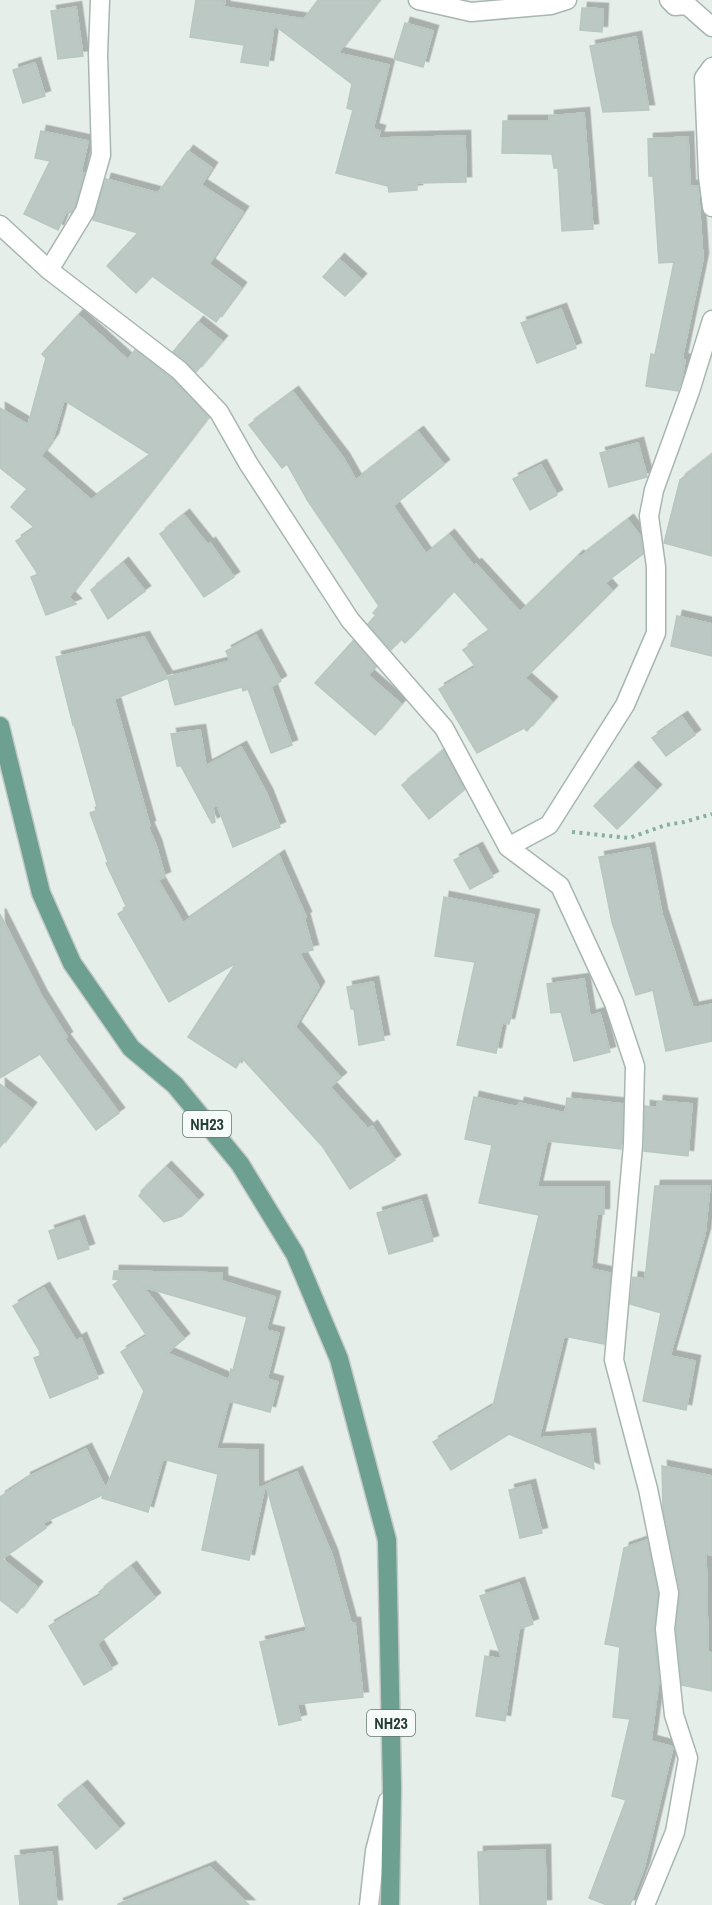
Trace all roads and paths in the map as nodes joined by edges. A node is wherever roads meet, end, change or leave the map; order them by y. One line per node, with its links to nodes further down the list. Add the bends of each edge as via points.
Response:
1 (100, 0): 9 (street, via 102,156 85,211)
2 (418, 0): 3 (street, via 471,12 551,6)
3 (567, 0)
4 (669, 0): 5 (street, via 675,6 687,5)
5 (712, 27)
6 (712, 66): 7 (street, via 704,78)
7 (712, 207)
8 (0, 225): 9 (street)
9 (49, 270): 14 (street, via 179,370 219,412 350,620 444,728)
10 (712, 320): 13 (street, via 654,490 649,516 656,567 656,633 625,705)
11 (0, 726): 15 (main road, NH23, via 41,893 72,963 131,1047 175,1085 240,1164 295,1254 339,1359 387,1540)
12 (712, 813): 13 (path, via 629,838 560,830)
13 (549, 825): 14 (street)
14 (507, 847): 18 (street, via 560,886 614,1003 635,1066 633,1145 614,1360 648,1489 669,1593 665,1629 674,1715 688,1758 675,1832)
15 (392, 1788): 16 (street, via 375,1851); 17 (main road, NH23)
16 (369, 1905)
17 (390, 1905)
18 (645, 1905)

